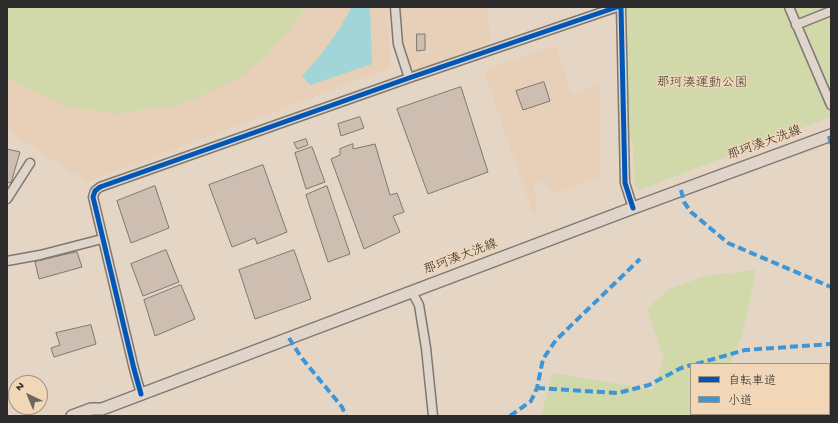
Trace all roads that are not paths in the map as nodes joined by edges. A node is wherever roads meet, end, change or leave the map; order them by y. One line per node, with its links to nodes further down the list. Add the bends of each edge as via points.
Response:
1 (395, 7): 7 (street, via 398,44)
2 (617, 7): 7 (street)
3 (621, 7): 12 (street, via 625,183)
4 (789, 7): 6 (street)
5 (831, 11): 6 (street)
6 (796, 25): 8 (street)
7 (408, 78): 13 (street, via 100,187 95,191 93,198)
8 (831, 105)
9 (831, 135): 12 (main road, 那珂湊大洗線)
10 (30, 163): 11 (street)
11 (7, 199)
12 (633, 208): 15 (main road, 那珂湊大洗線)
13 (102, 239): 14 (street); 16 (street)
14 (7, 261)
15 (412, 292): 16 (main road, 那珂湊大洗線); 19 (street, via 419,305)
16 (141, 394): 17 (main road, 那珂湊大洗線)
17 (101, 414): 18 (main road, 那珂湊大洗線, via 91,409)
18 (72, 416)
19 (434, 416)

